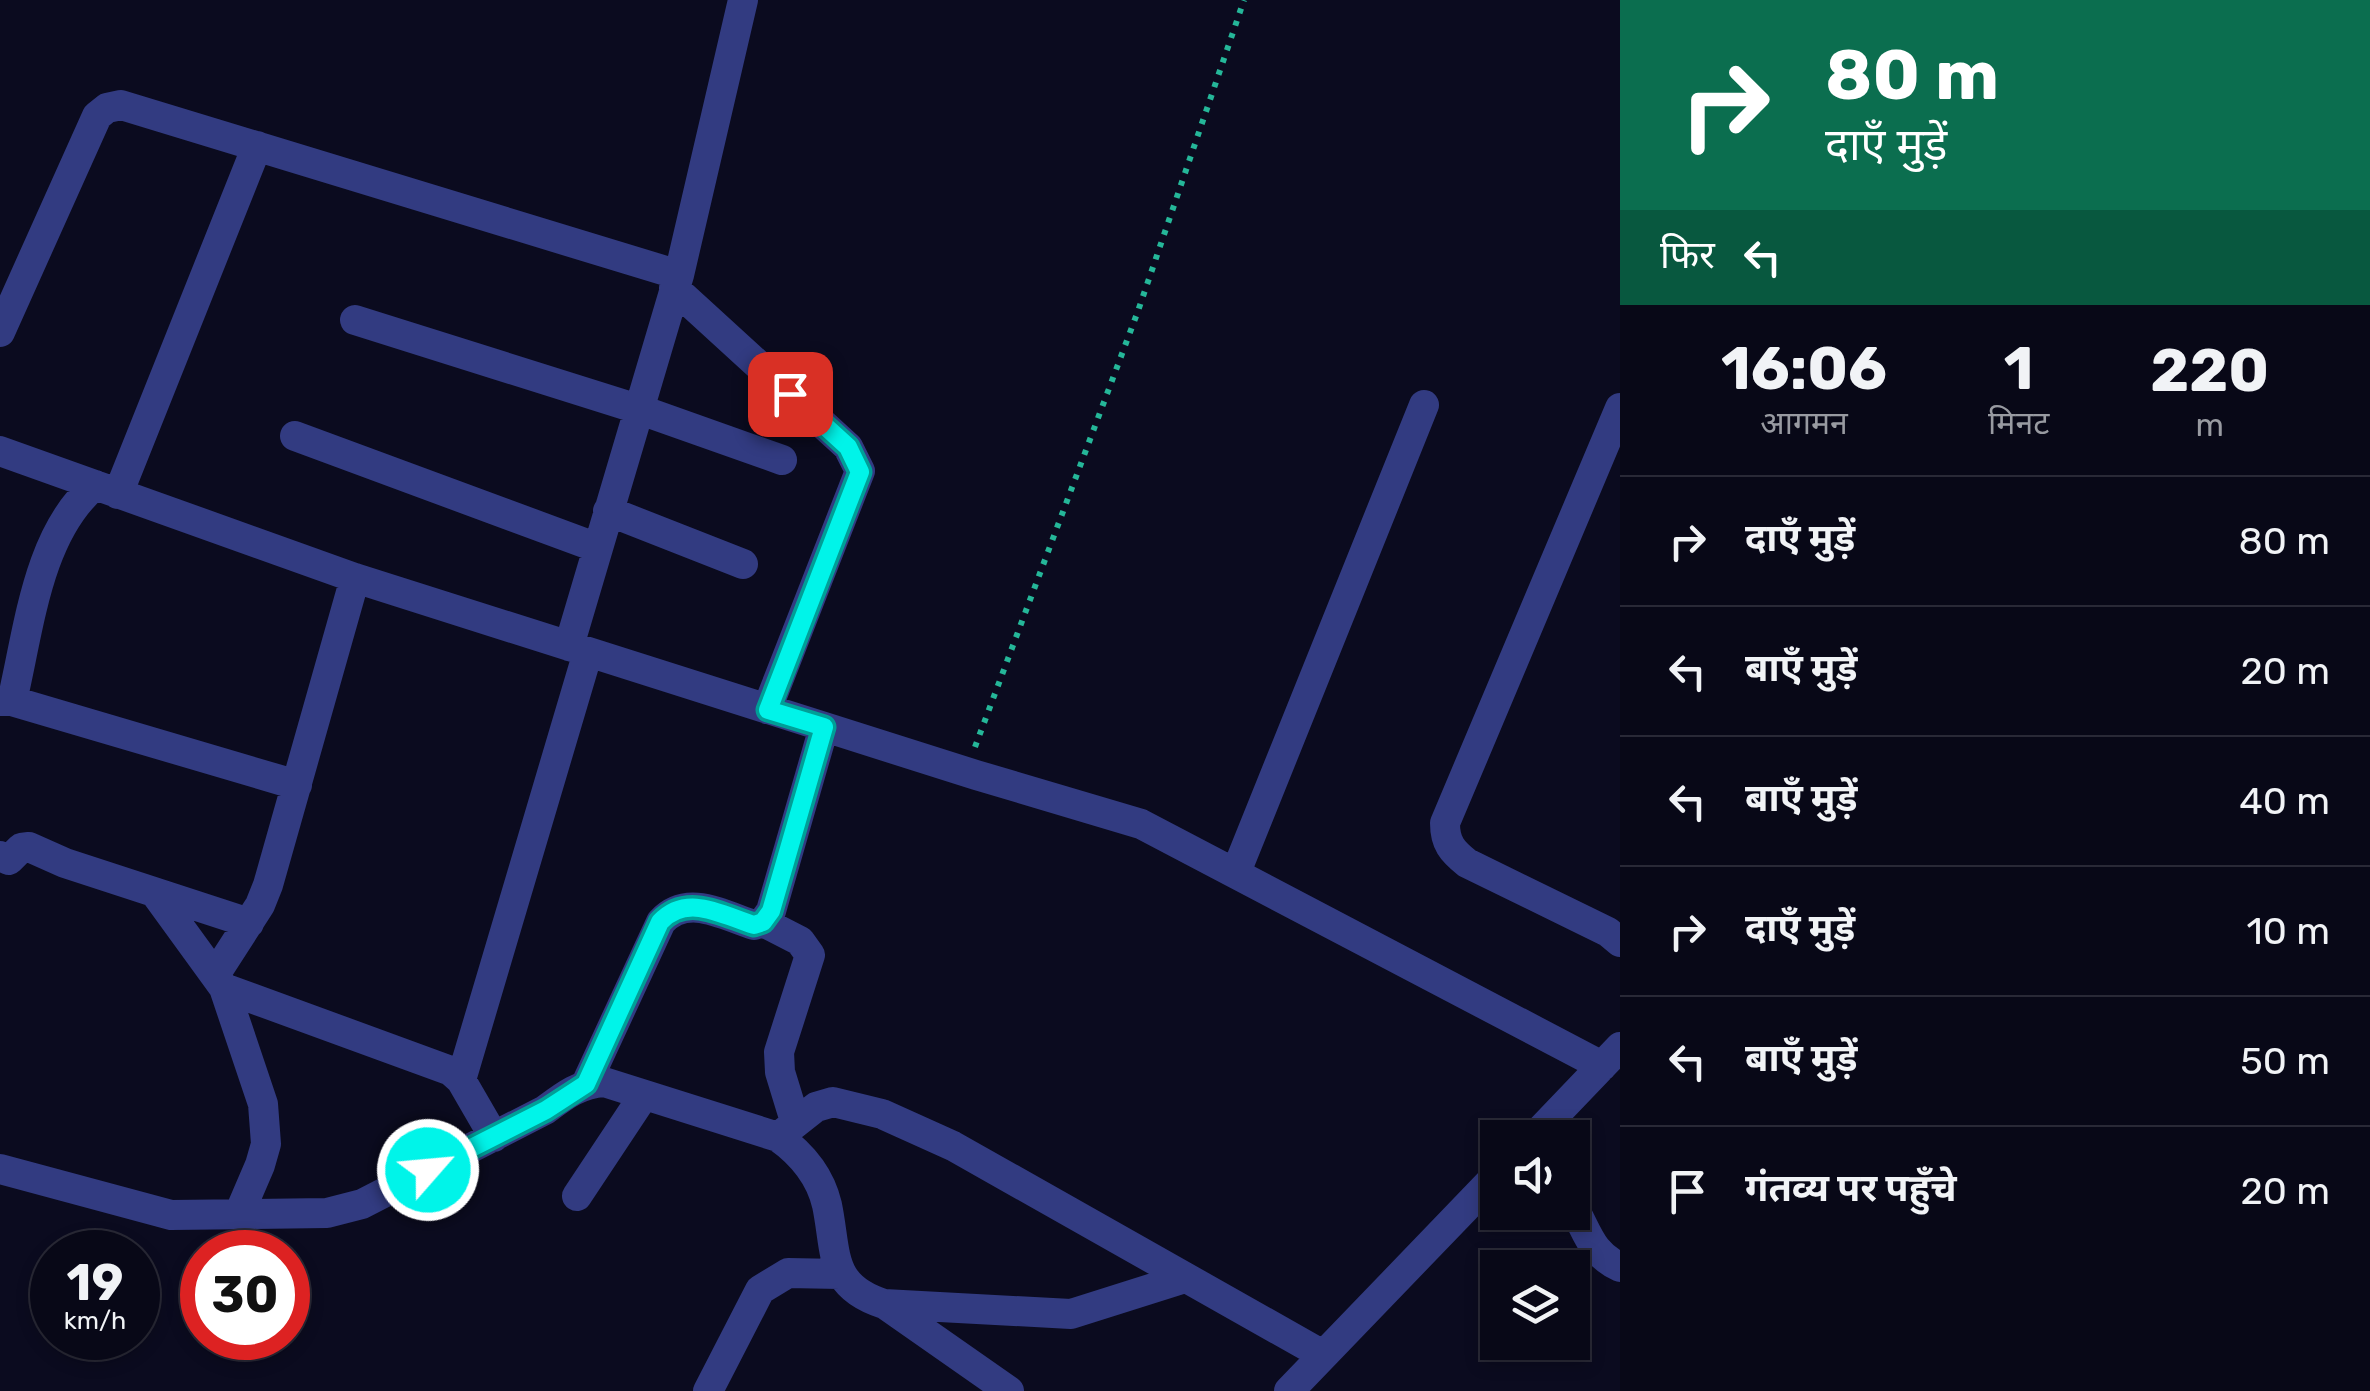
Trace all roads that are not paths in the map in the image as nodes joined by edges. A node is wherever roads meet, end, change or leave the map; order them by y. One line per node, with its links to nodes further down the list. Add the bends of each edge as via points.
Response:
1 (743, 0): 3 (street)
2 (256, 146): 3 (street); 5 (street, via 121,105 108,108 98,116); 12 (street)
3 (676, 281): 8 (street); 19 (street, via 848,447 860,472)
4 (355, 320): 8 (street)
5 (0, 332)
6 (1424, 405): 23 (street)
7 (1620, 408): 27 (street, via 1446,823 1445,839 1466,862)
8 (638, 409): 11 (street); 13 (street)
9 (295, 436): 14 (street)
10 (0, 451): 12 (street)
11 (782, 460)
12 (107, 490): 16 (street); 18 (street, via 72,509 48,555)
13 (608, 512): 14 (street); 15 (street)
14 (598, 548): 17 (street)
15 (743, 564)
16 (354, 578): 17 (street); 21 (street)
17 (578, 650): 19 (street); 30 (street)
18 (6, 701): 21 (street)
19 (768, 710): 20 (street)
20 (824, 727): 23 (street, via 1141,824); 25 (street)
21 (296, 785): 26 (street, via 268,885)
22 (0, 856): 24 (street, via 9,860 29,847)
23 (1236, 872): 29 (street)
24 (155, 892): 26 (street); 28 (street)
25 (763, 922): 31 (street, via 754,925 698,906 669,912); 34 (street, via 800,940 810,955 780,1052)
26 (249, 923): 28 (street)
27 (1620, 942)
28 (220, 981): 30 (street, via 434,1062); 39 (street, via 266,1122 260,1166)
29 (1611, 1057): 33 (street)
30 (461, 1080): 35 (street)
31 (586, 1084): 32 (street, via 604,1082); 35 (street)
32 (644, 1095): 34 (street); 38 (street)
33 (1550, 1120)
34 (787, 1129): 42 (street, via 818,1179); 43 (street, via 833,1102 882,1114 953,1146)
35 (494, 1136): 39 (street, via 346,1210)
36 (0, 1169): 39 (street, via 171,1215)
37 (1480, 1193): 45 (street)
38 (577, 1196)
39 (239, 1214)
40 (1586, 1230): 41 (street, via 1602,1258)
41 (1620, 1266)
42 (840, 1274): 44 (street, via 864,1298); 46 (street, via 788,1273 760,1290)
43 (1185, 1278): 44 (street, via 1071,1314); 45 (street)
44 (884, 1304): 47 (street)
45 (1323, 1356): 48 (street)
46 (708, 1391)
47 (1009, 1391)
48 (1289, 1391)

